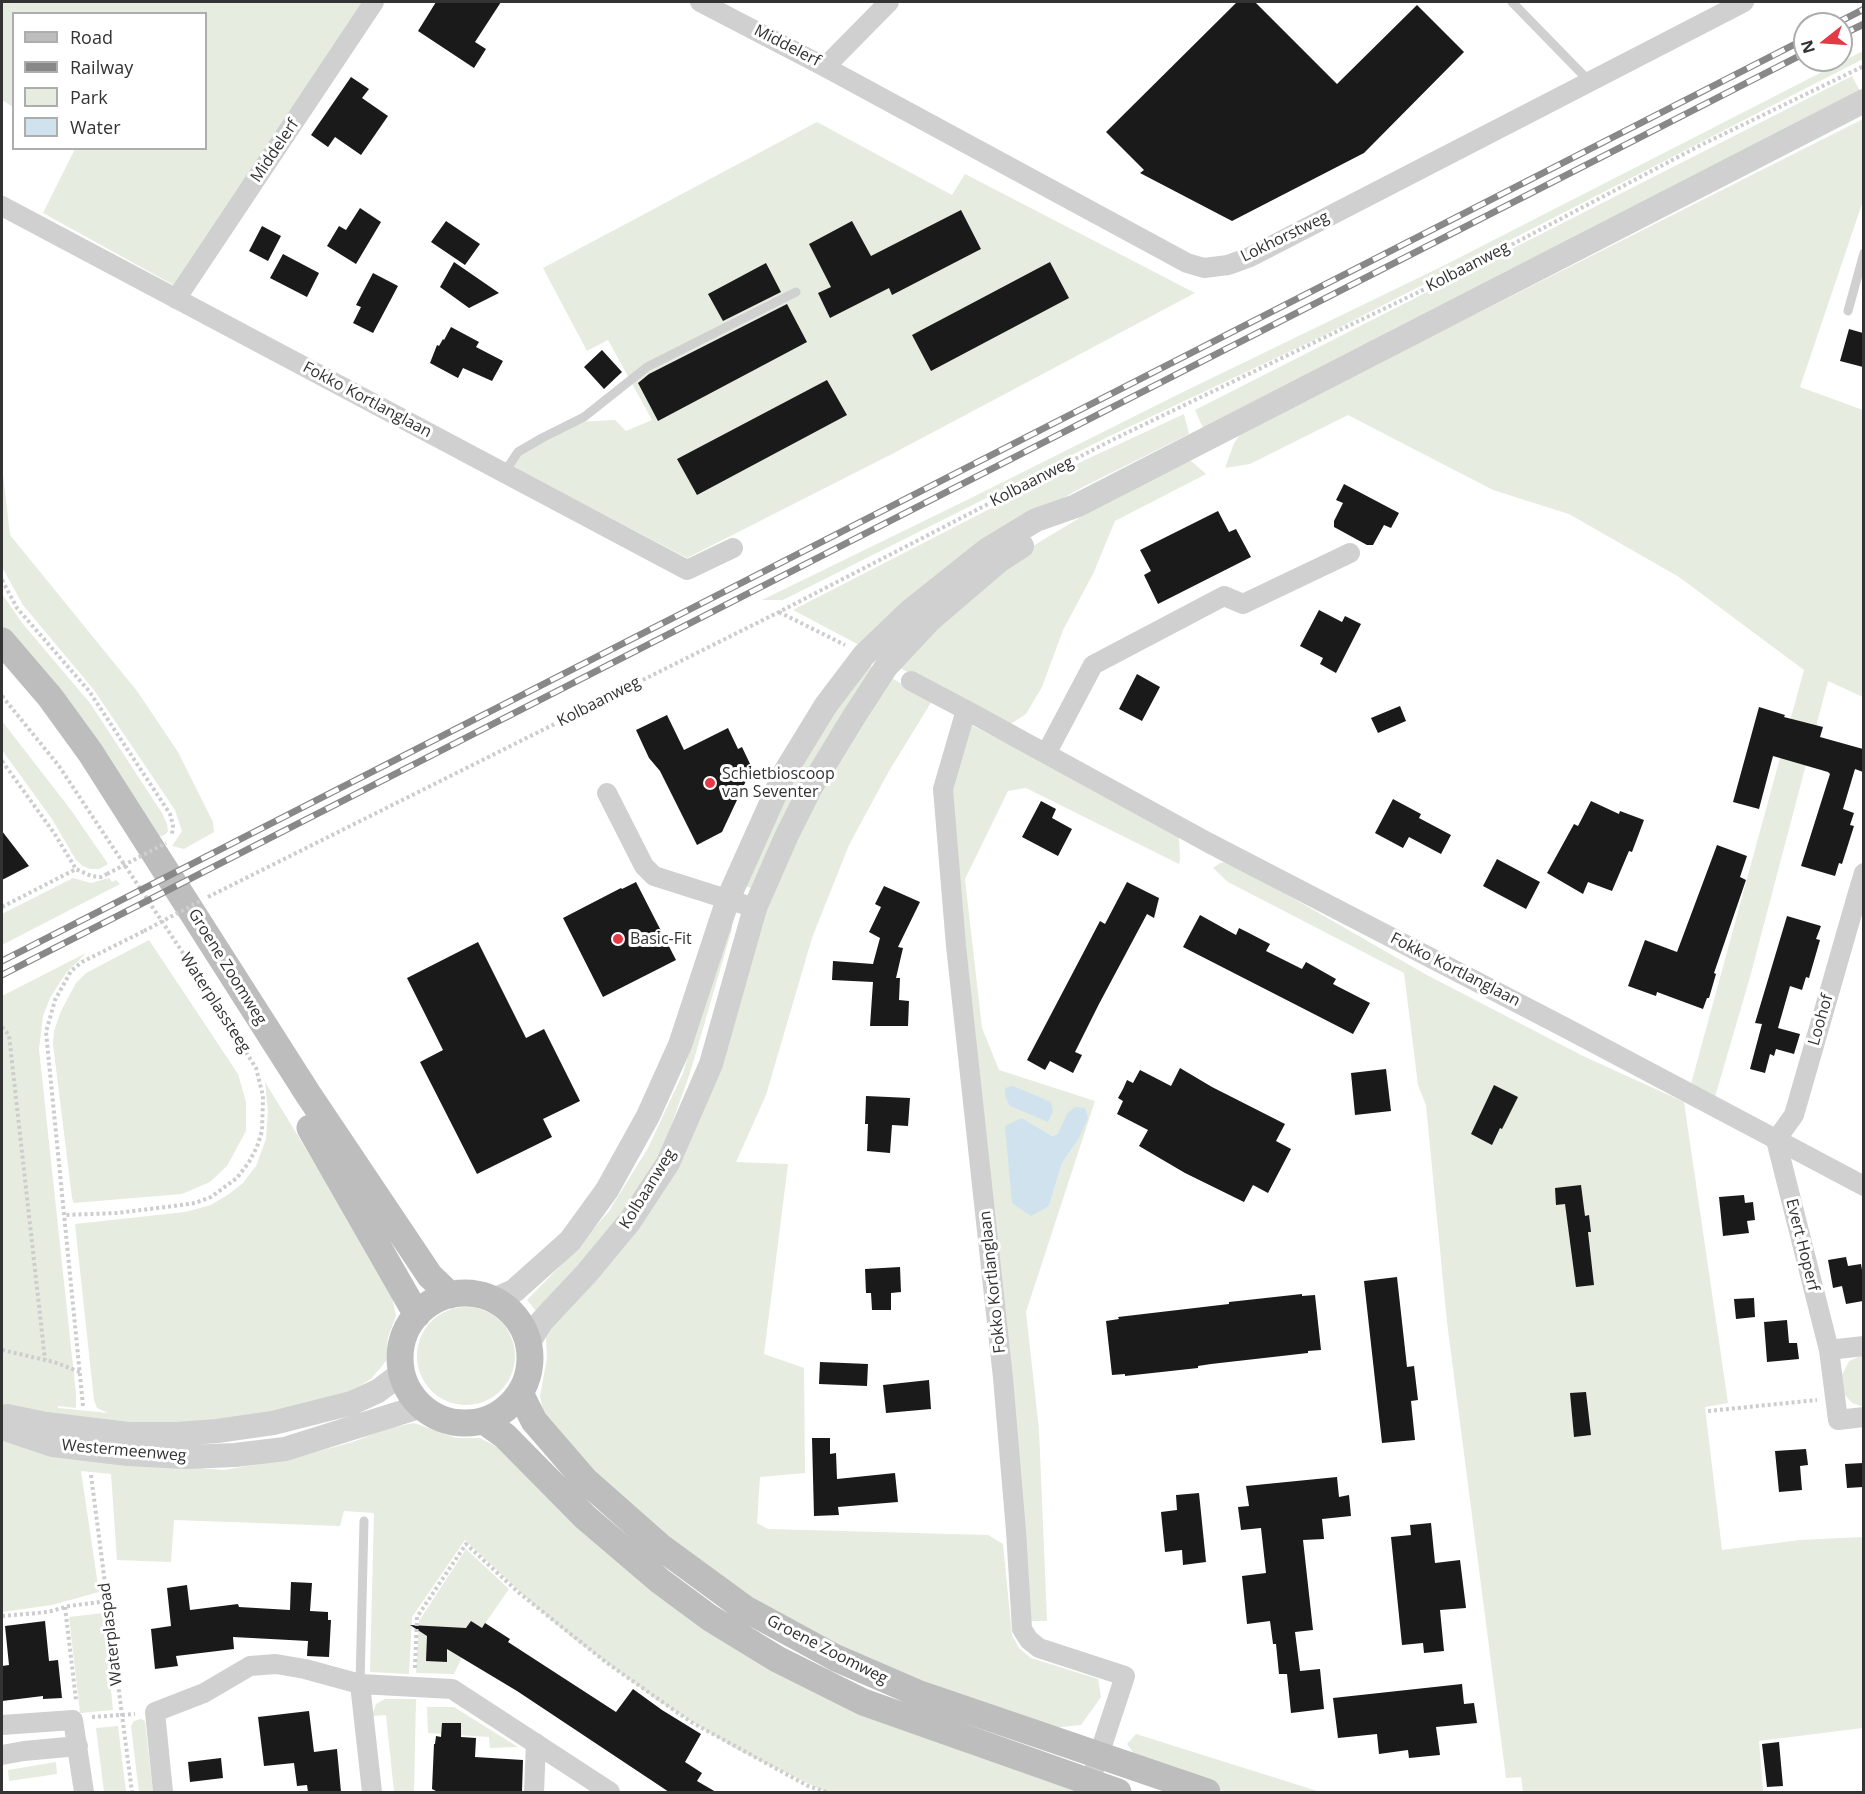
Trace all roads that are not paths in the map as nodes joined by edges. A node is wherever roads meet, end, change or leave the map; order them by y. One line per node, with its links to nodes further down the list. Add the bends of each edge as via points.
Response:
1 (374, 2): 12 (street, Middelerf)
2 (700, 2): 6 (street, Middelerf)
3 (889, 2): 6 (street, Middelerf)
4 (1512, 2): 7 (lane)
5 (1744, 2): 7 (street, Lokhorstweg)
6 (825, 67): 7 (street, Lokhorstweg, via 1187,263 1204,268 1250,257)
7 (1589, 81)
8 (1863, 101): 15 (street, Kolbaanweg)
9 (2, 206): 12 (street, Fokko Kortlanglaan)
10 (1863, 253): 13 (lane)
11 (796, 292): 14 (lane, via 647,367 584,417 518,452)
12 (176, 299): 14 (street, Fokko Kortlanglaan)
13 (1848, 311)
14 (504, 473): 16 (street, Fokko Kortlanglaan, via 687,570)
15 (1076, 506): 26 (street, Kolbaanweg, via 1036,520 988,549 910,611 864,655 826,705 785,772); 27 (street, Kolbaanweg, via 990,569 929,621 886,667 811,788)
16 (733, 548)
17 (1350, 553): 22 (street, via 1243,604 1224,596 1093,665)
18 (2, 641): 30 (main road, Groene Zoomweg, via 90,752 314,1104 430,1276)
19 (2, 662): 32 (main road, Groene Zoomweg, via 39,707 136,849 310,1129)
20 (911, 681): 21 (street, Fokko Kortlanglaan)
21 (966, 710): 22 (street, Fokko Kortlanglaan); 49 (street, Fokko Kortlanglaan, via 943,789 1003,1378 1022,1629 1039,1648 1125,1676)
22 (1046, 754): 28 (street, Fokko Kortlanglaan)
23 (607, 793): 26 (street, via 644,866 654,876)
24 (1863, 873): 25 (street, Loohof)
25 (1860, 897): 28 (street, Loohof, via 1794,1115)
26 (728, 898): 27 (street); 31 (street, Kolbaanweg, via 681,1045 607,1190 570,1241 514,1291)
27 (755, 908): 33 (street, Kolbaanweg, via 711,1064 668,1163 630,1221 542,1321)
28 (1776, 1140): 29 (street, Fokko Kortlanglaan); 35 (street, Evert Hoperf)
29 (1863, 1186)
30 (450, 1294): 31 (main road, via 473,1293); 32 (main road)
31 (494, 1299): 33 (main road, via 510,1310)
32 (417, 1315): 36 (main road, via 404,1335)
33 (529, 1342): 37 (main road, via 530,1369)
34 (1863, 1346): 35 (street)
35 (1829, 1350): 40 (street, Evert Hoperf, via 1838,1420)
36 (402, 1372): 38 (main road, via 409,1391); 39 (street, Westermeenweg, via 378,1391 352,1403 273,1424 217,1431 128,1434)
37 (520, 1393): 41 (main road, via 505,1411); 49 (main road, Groene Zoomweg, via 534,1421 585,1480 662,1548 744,1608 836,1658 917,1693)
38 (422, 1406): 41 (main road, via 440,1419 462,1424); 42 (street, Westermeenweg, via 285,1449 235,1455 128,1454 53,1445)
39 (2, 1416)
40 (1863, 1417)
41 (484, 1421): 50 (main road, Groene Zoomweg, via 506,1436 585,1517 660,1581 710,1618 777,1659 863,1702)
42 (2, 1428)
43 (364, 1521): 44 (lane)
44 (360, 1684): 46 (street, via 452,1689); 52 (street, via 276,1664 250,1666 204,1693 154,1712); 53 (street)
45 (2, 1725): 47 (street, via 76,1719)
46 (536, 1743): 54 (street); 55 (street)
47 (78, 1746): 48 (street); 51 (street)
48 (2, 1755)
49 (1099, 1755): 50 (street, Fokko Kortlanglaan); 57 (main road, Groene Zoomweg)
50 (1089, 1783): 56 (main road, Groene Zoomweg)
51 (84, 1792)
52 (163, 1792)
53 (372, 1792)
54 (534, 1792)
55 (610, 1792)
56 (1118, 1792)
57 (1207, 1792)

